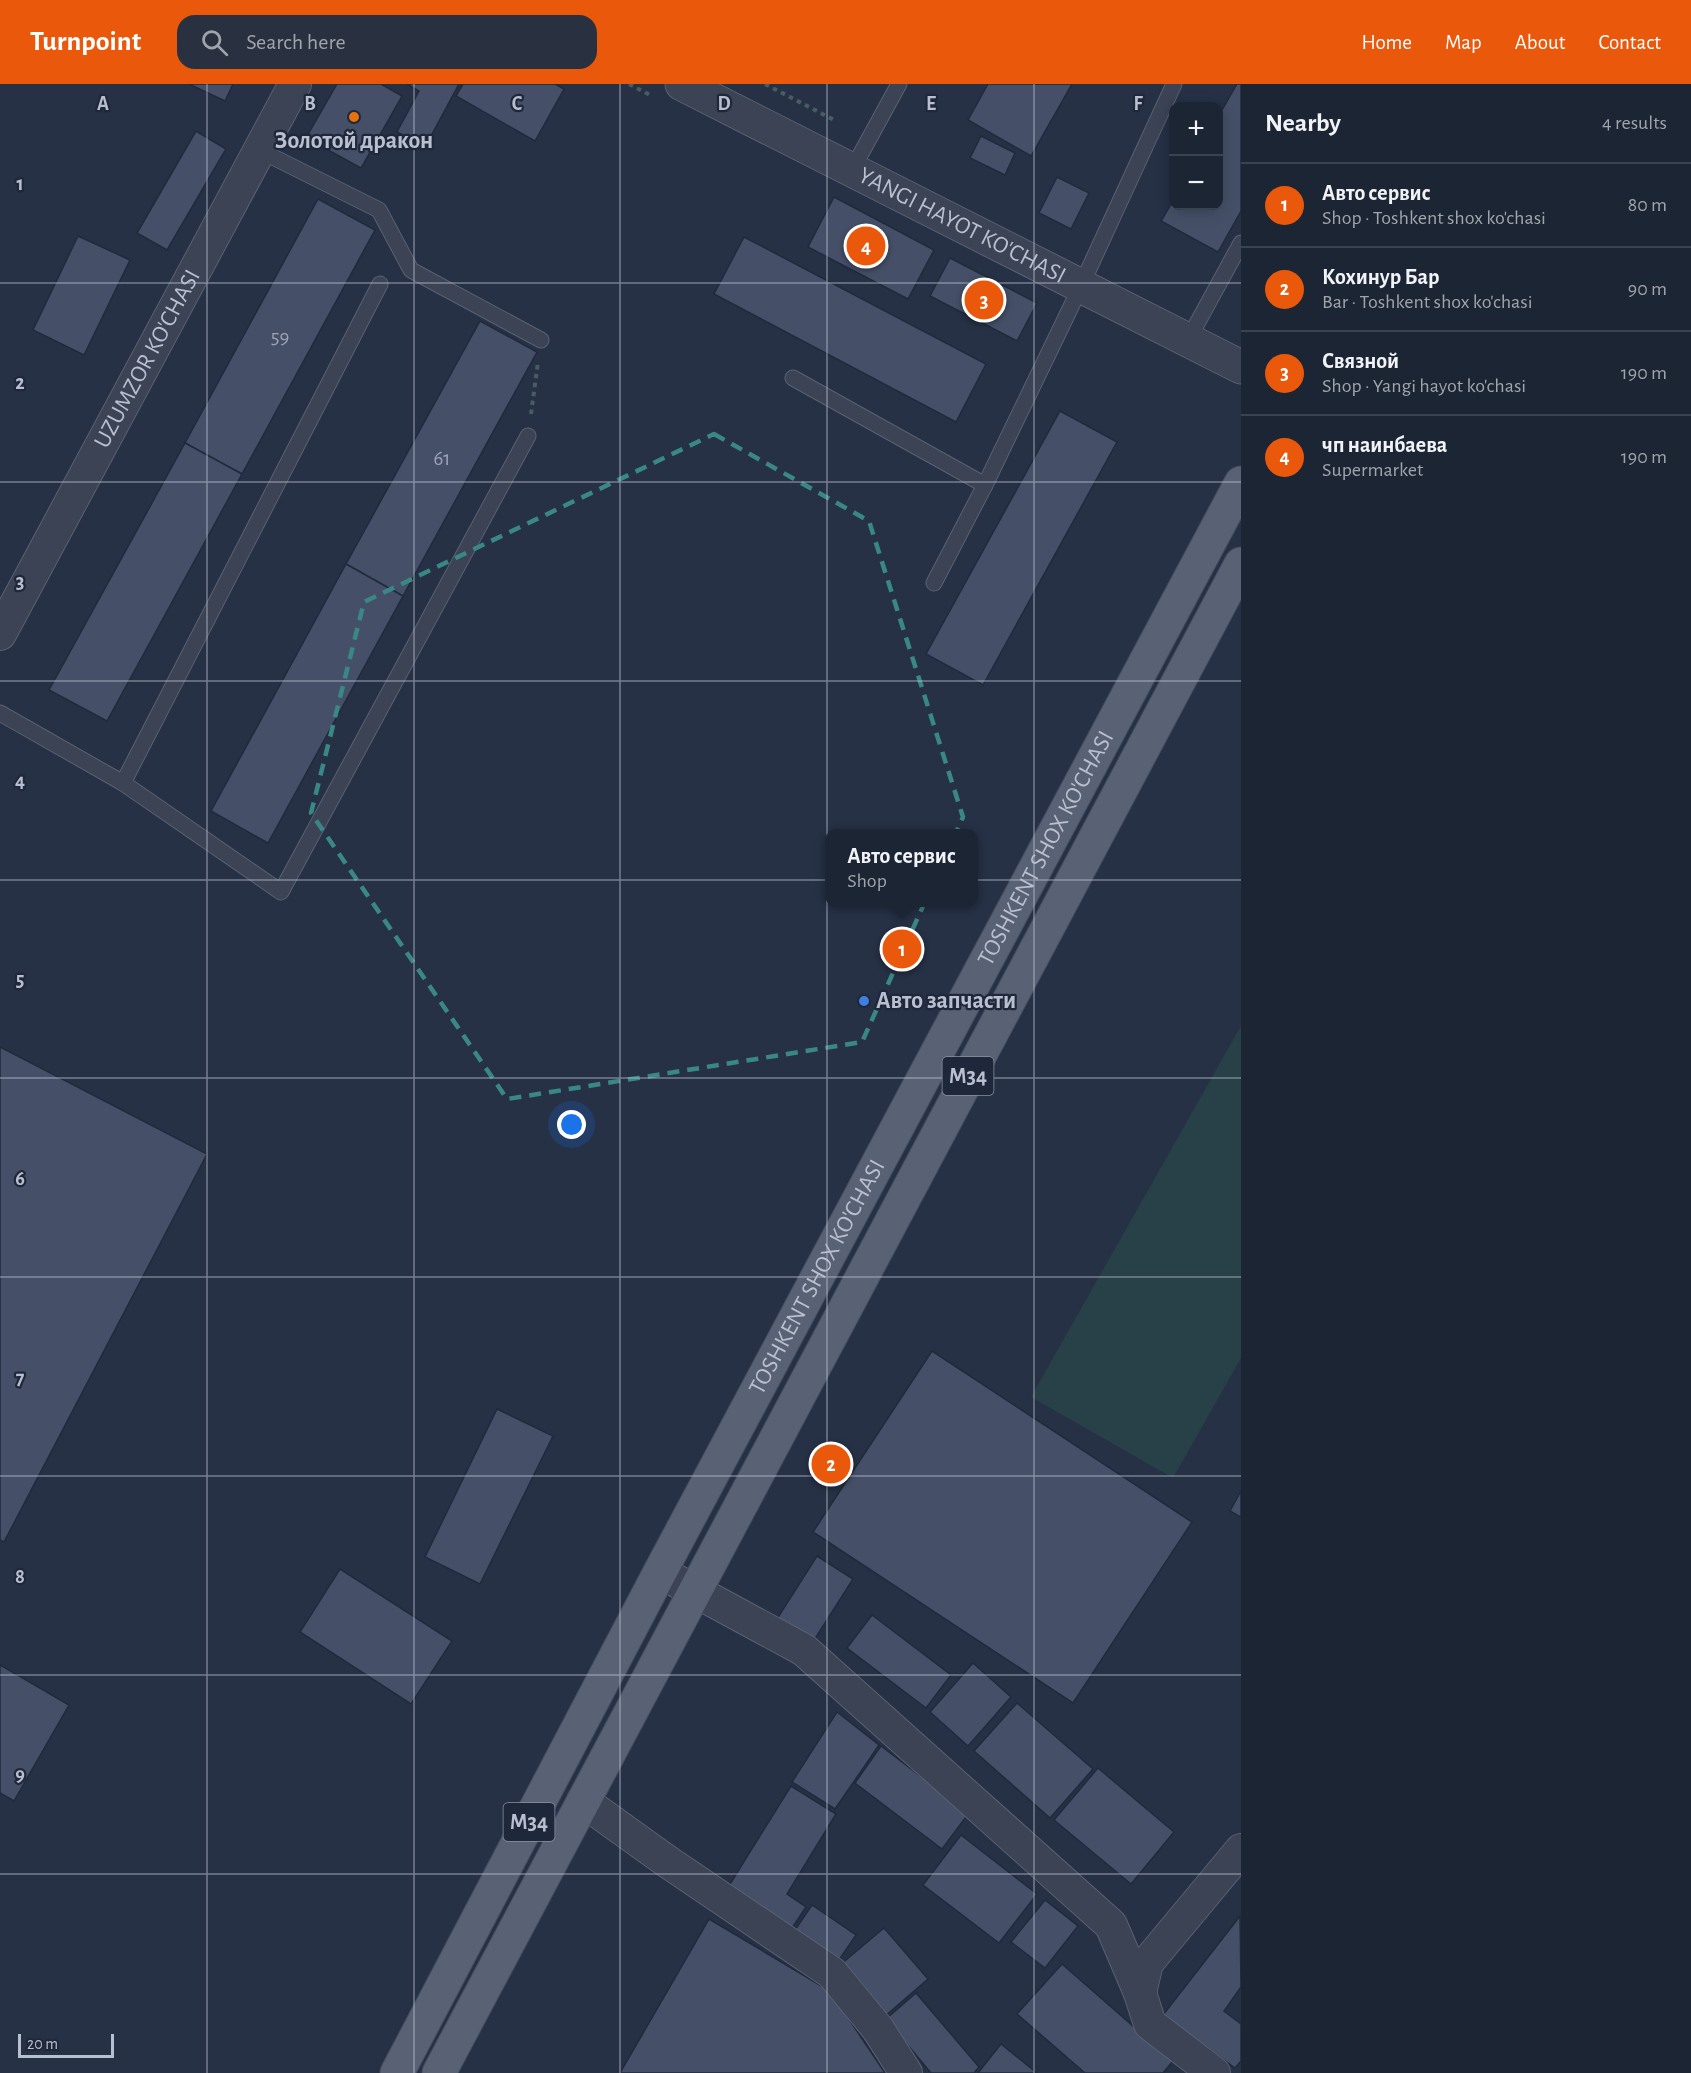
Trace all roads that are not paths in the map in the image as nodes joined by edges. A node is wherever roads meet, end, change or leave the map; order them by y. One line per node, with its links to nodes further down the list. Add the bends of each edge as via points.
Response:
1 (295, 84): 5 (street, UZUMZOR KO'CHASI)
2 (682, 84): 6 (street, YANGI HAYOT KO'CHASI)
3 (899, 84): 6 (lane)
4 (1174, 84): 9 (lane)
5 (259, 150): 10 (lane, via 379,210 411,270); 19 (street, UZUMZOR KO'CHASI)
6 (852, 170): 9 (street, YANGI HAYOT KO'CHASI)
7 (1241, 243): 11 (lane)
8 (380, 284): 21 (lane)
9 (1082, 286): 11 (street, YANGI HAYOT KO'CHASI); 16 (lane)
10 (541, 340)
11 (1188, 340): 12 (street, YANGI HAYOT KO'CHASI)
12 (1241, 367)
13 (794, 378): 16 (lane)
14 (528, 436): 21 (lane, via 281,892)
15 (1241, 483): 22 (main road, TOSHKENT SHOX KO'CHASI / M34)
16 (985, 485): 18 (lane)
17 (1241, 564): 23 (main road, TOSHKENT SHOX KO'CHASI / M34)
18 (934, 583)
19 (0, 634)
20 (0, 713): 21 (lane)
21 (123, 783)
22 (660, 1572): 23 (street); 27 (main road, TOSHKENT SHOX KO'CHASI / M34)
23 (695, 1589): 24 (main road, TOSHKENT SHOX KO'CHASI / M34); 26 (street, via 804,1650 1112,1925)
24 (583, 1800): 28 (main road, TOSHKENT SHOX KO'CHASI / M34); 29 (street, via 832,1974 878,2029)
25 (1241, 1850): 26 (street, via 1147,1963)
26 (1140, 1993): 30 (street, via 1150,2024)
27 (397, 2073)
28 (439, 2073)
29 (906, 2073)
30 (1214, 2073)

